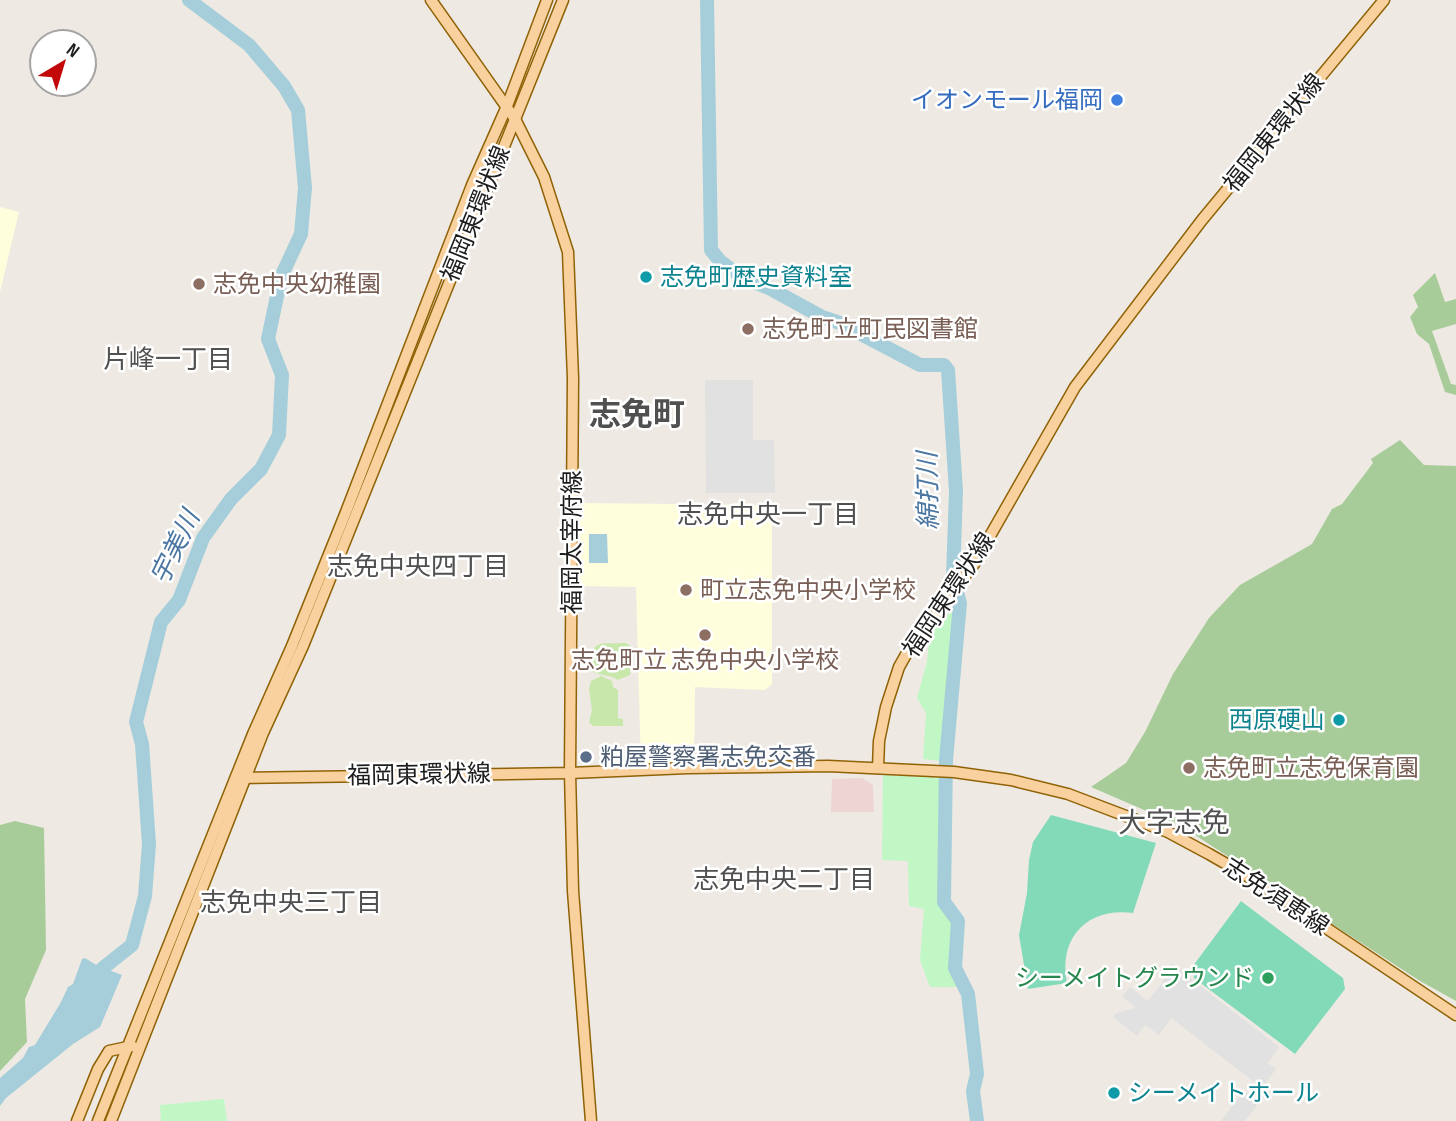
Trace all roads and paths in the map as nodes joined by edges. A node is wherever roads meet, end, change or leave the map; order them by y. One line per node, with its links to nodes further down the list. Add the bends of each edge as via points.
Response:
1 (431, 0): 5 (main road, 福岡太宰府線)
2 (547, 0): 5 (main road, 福岡東環状線)
3 (563, 0): 6 (main road, 福岡東環状線)
4 (1384, 0): 7 (main road, 福岡東環状線, via 1202,220 1075,387 974,564 899,667 886,707)
5 (507, 106): 6 (main road, 福岡太宰府線); 9 (main road, 福岡東環状線)
6 (515, 119): 8 (main road, 福岡太宰府線, via 544,177 568,252 573,377); 9 (main road, 福岡東環状線, via 303,646)
7 (878, 768): 8 (main road, 福岡東環状線, via 698,768); 10 (main road, 志免須恵線, via 1011,780 1068,794 1168,832 1256,881)
8 (570, 774): 9 (main road, 福岡東環状線); 16 (main road, 福岡太宰府線, via 573,891)
9 (242, 778): 11 (main road, 福岡東環状線); 12 (main road, 福岡東環状線)
10 (1456, 1015)
11 (142, 1042): 12 (main road); 15 (main road, 福岡東環状線)
12 (129, 1047): 13 (main road, via 109,1051); 14 (main road, 福岡東環状線)
13 (77, 1121)
14 (98, 1121)
15 (111, 1121)
16 (591, 1121)

